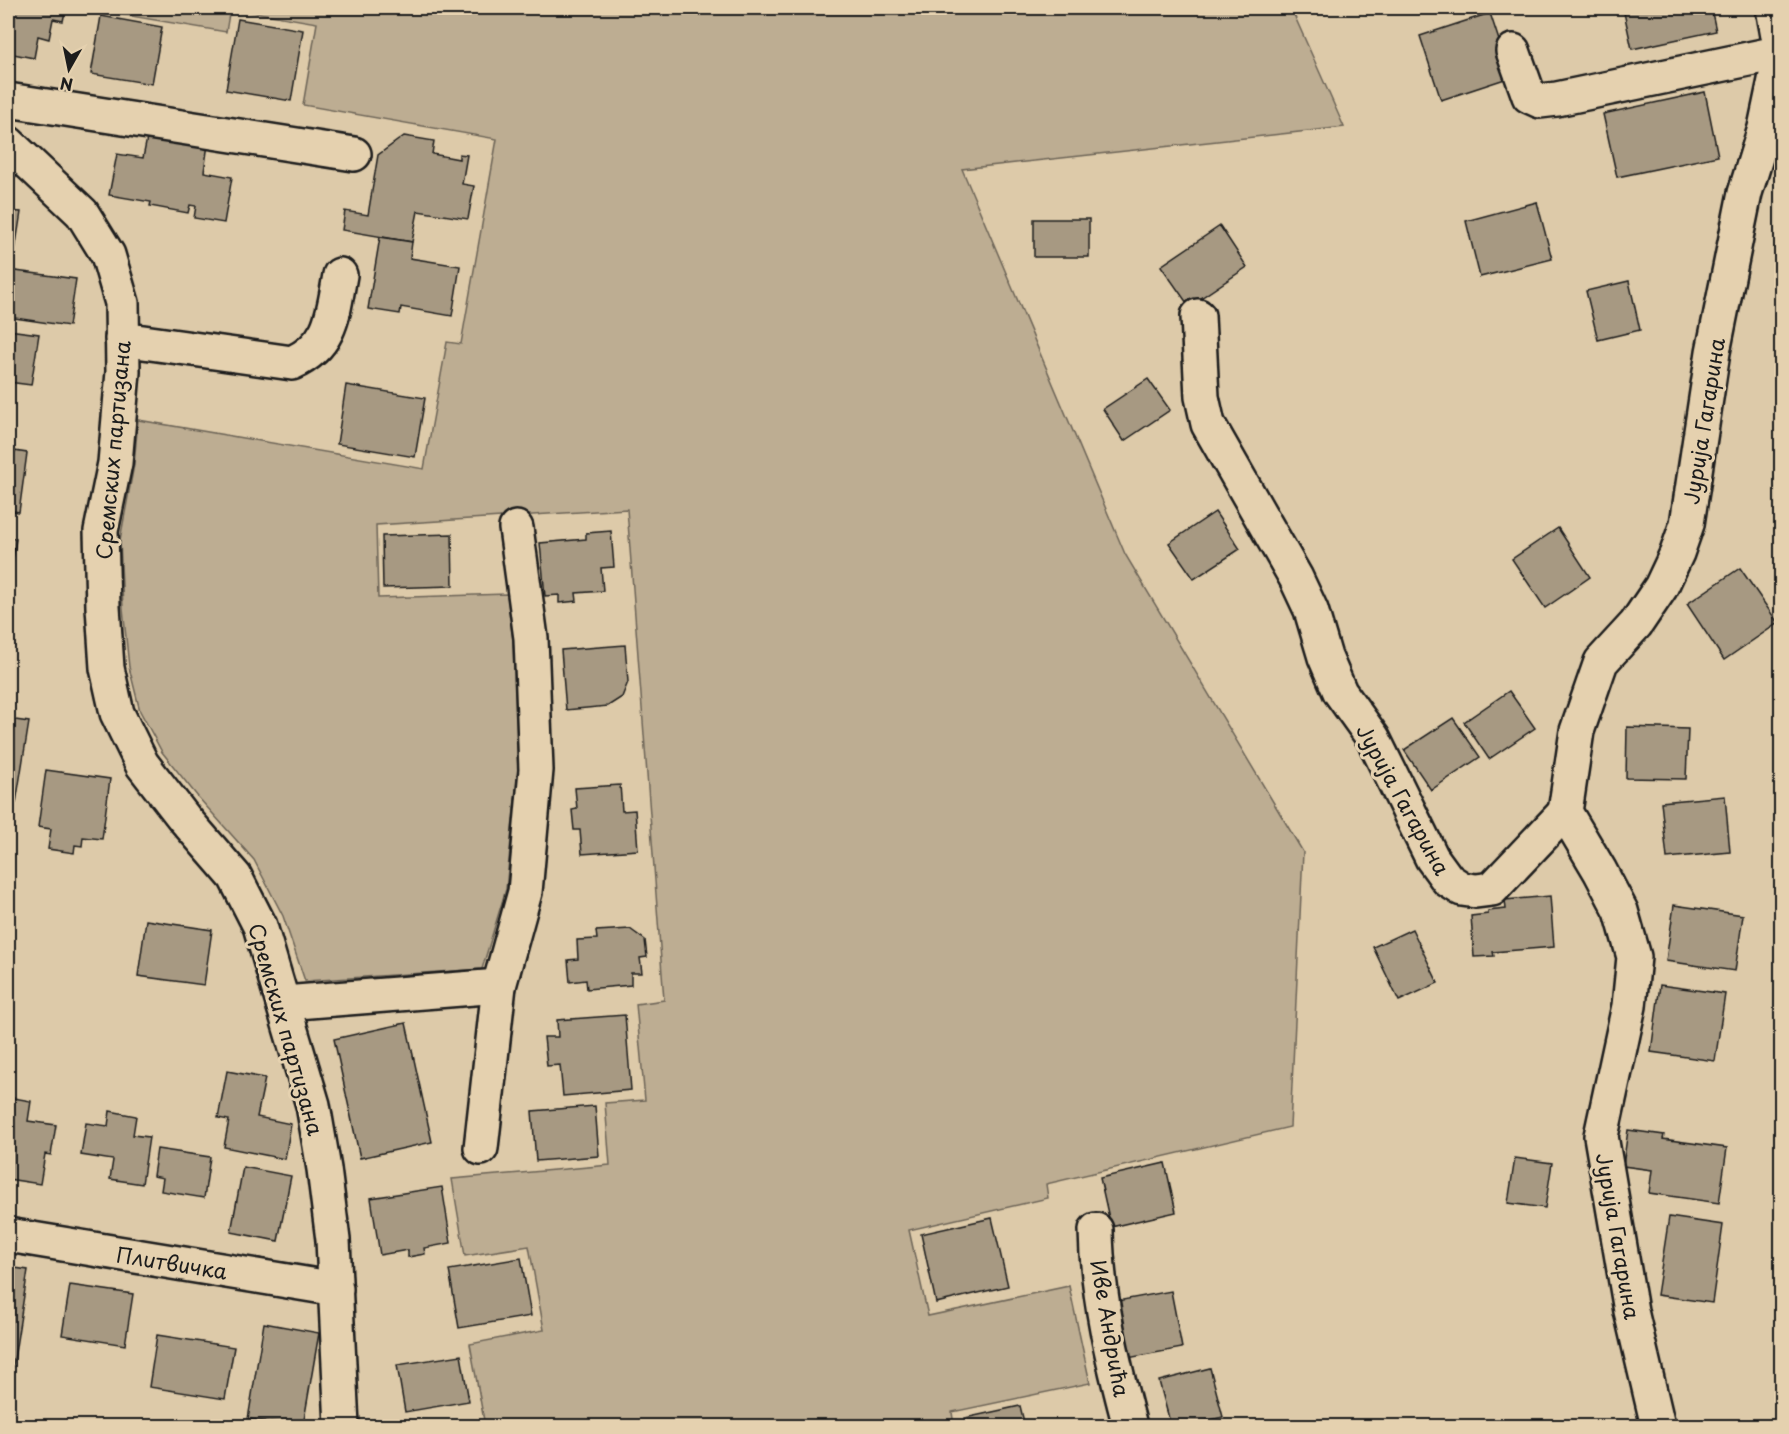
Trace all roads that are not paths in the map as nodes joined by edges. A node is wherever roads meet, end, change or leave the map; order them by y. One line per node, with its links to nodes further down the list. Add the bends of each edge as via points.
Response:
1 (1773, 8): 3 (street, Јурија Гагарина)
2 (1513, 51): 3 (street, via 1529,96 1540,101)
3 (1781, 52): 11 (street, Јурија Гагарина, via 1765,128 1745,193 1715,340 1687,524 1661,588 1636,624 1601,662 1577,731)
4 (8, 100): 6 (street)
5 (8, 143): 9 (street, Сремских партизана, via 82,213 108,255 122,303)
6 (354, 154)
7 (340, 274): 9 (street, via 332,320 320,344 292,363)
8 (1198, 316): 11 (street, Јурија Гагарина, via 1202,398 1208,424 1296,578 1340,692 1373,738 1432,858 1448,880 1462,889 1492,888)
9 (122, 339): 13 (street, Сремских партизана, via 115,463 101,531 106,658 117,713 142,764 235,877 260,926)
10 (516, 528): 12 (street, via 531,638 536,770 525,892)
11 (1565, 812): 20 (street, Јурија Гагарина, via 1621,911 1634,957 1629,1006 1601,1136 1631,1311)
12 (499, 986): 13 (street); 14 (street)
13 (284, 1003): 17 (street, Сремских партизана, via 313,1105 333,1240)
14 (481, 1148)
15 (1096, 1230): 19 (street, Иве Андрића, via 1103,1311)
16 (8, 1235): 17 (street, Плитвичка)
17 (336, 1288): 18 (street, Сремских партизана)
18 (342, 1426)
19 (1130, 1426)
20 (1658, 1426)

